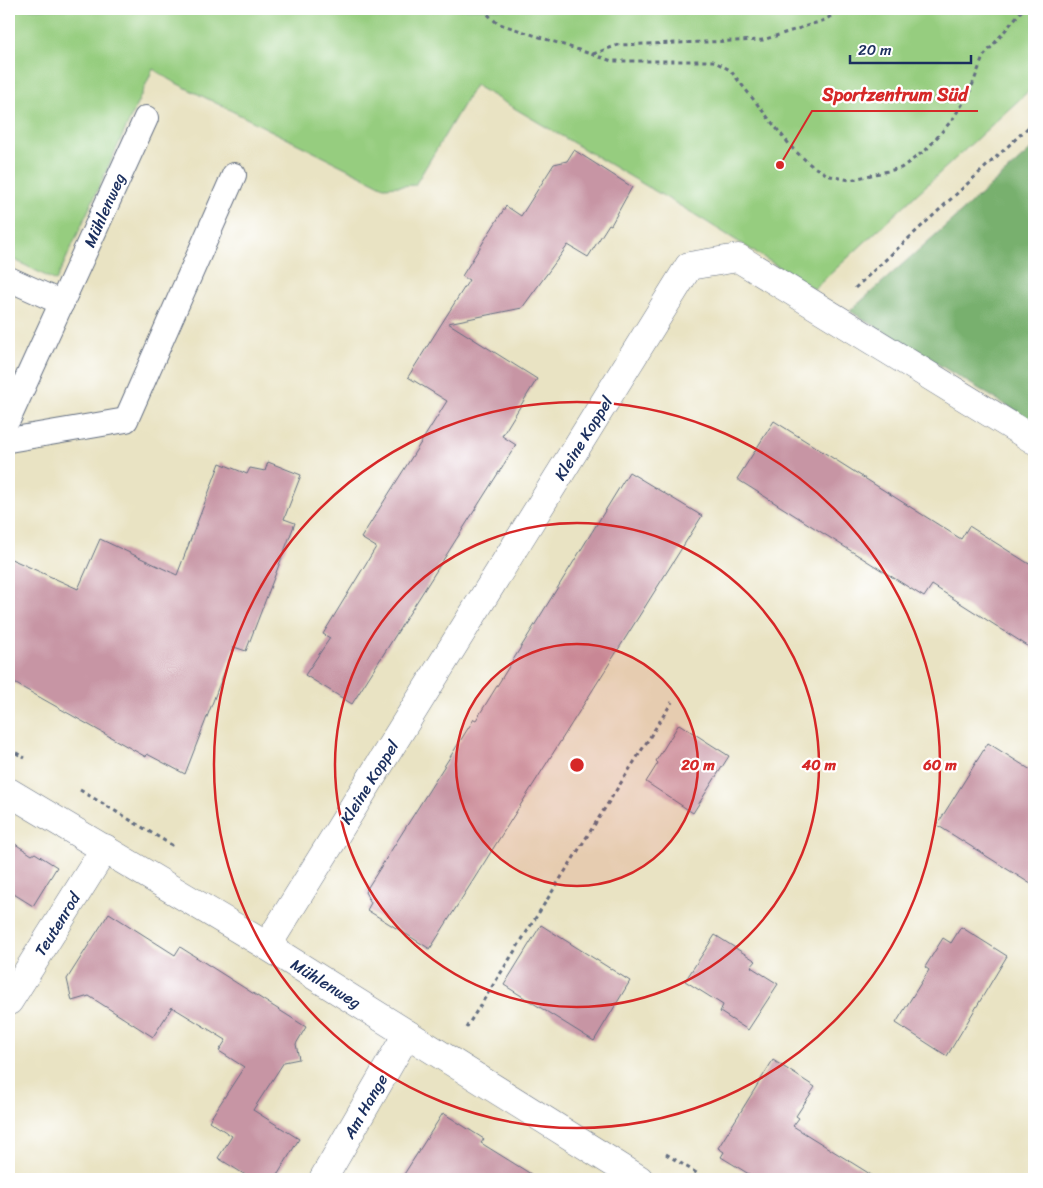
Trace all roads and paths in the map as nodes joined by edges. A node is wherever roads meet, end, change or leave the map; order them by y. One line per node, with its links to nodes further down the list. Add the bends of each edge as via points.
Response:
1 (482, 9): 4 (path, via 497,23)
2 (841, 9): 4 (path, via 825,20 763,40 618,45)
3 (1023, 9): 4 (path, via 983,57 969,94 927,149 901,168 850,180 830,176 812,166 793,149 730,70 713,61 612,61)
4 (592, 54)
5 (146, 118): 9 (lane, Mühlenweg)
6 (1034, 122): 10 (path)
7 (234, 175): 12 (lane, via 126,420)
8 (9, 279): 9 (lane)
9 (62, 303): 11 (lane, Mühlenweg)
10 (826, 314): 13 (street, Kleine Koppel); 17 (street, Kleine Koppel, via 738,258 689,266)
11 (9, 418)
12 (9, 440)
13 (1034, 440)
14 (672, 702): 20 (path)
15 (9, 792): 16 (street, Mühlenweg)
16 (105, 848): 17 (street, Mühlenweg); 18 (street, Teutenrod)
17 (267, 946): 19 (street, Mühlenweg)
18 (9, 1000)
19 (407, 1034): 20 (street, Mühlenweg); 21 (street, Am Hange)
20 (446, 1058): 22 (street, Mühlenweg)
21 (323, 1179)
22 (639, 1179)

